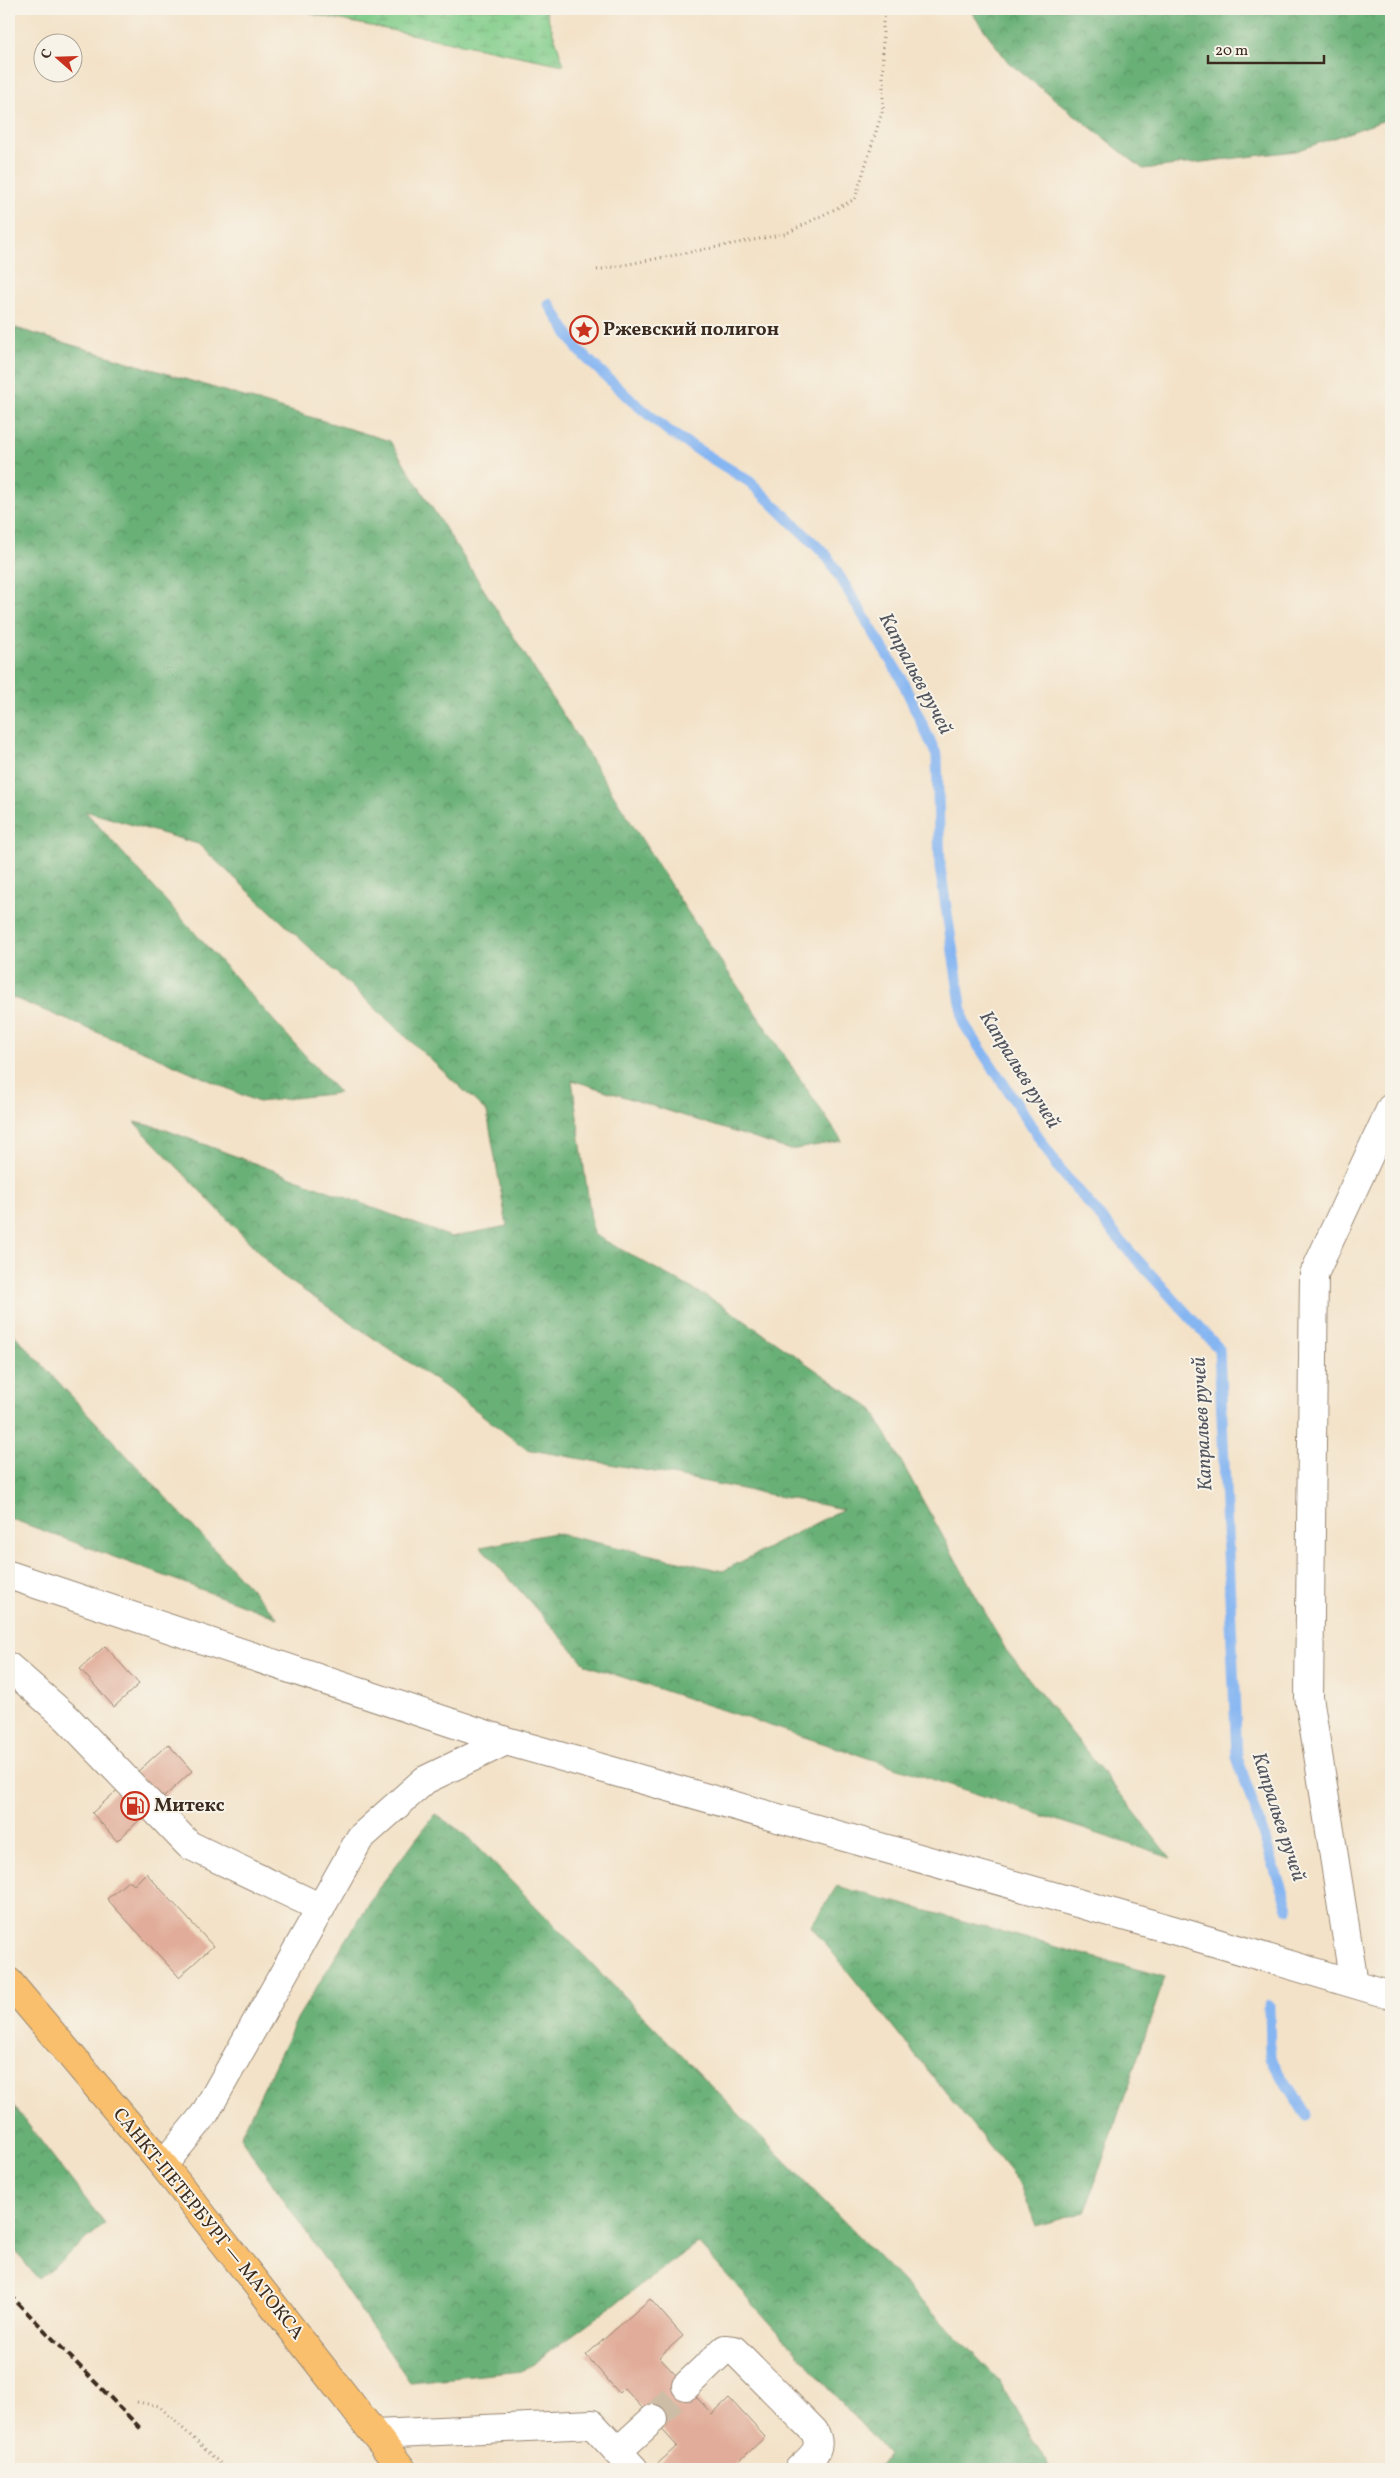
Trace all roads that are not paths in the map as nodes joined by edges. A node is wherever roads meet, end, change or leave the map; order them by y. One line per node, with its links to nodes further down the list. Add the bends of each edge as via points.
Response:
1 (1391, 1108): 7 (street, via 1314,1274 1309,1697)
2 (9, 1575): 4 (street)
3 (9, 1667): 5 (street, via 67,1718 189,1845)
4 (506, 1741): 5 (street, via 425,1780 360,1838); 7 (street)
5 (321, 1908): 9 (street, via 204,2115)
6 (9, 1982): 9 (main road, САНКТ-ПЕТЕРБУРГ — МАТОКСА)
7 (1354, 1984): 8 (street)
8 (1391, 1995)
9 (163, 2165): 12 (main road, САНКТ-ПЕТЕРБУРГ — МАТОКСА)
10 (686, 2386): 15 (street, via 725,2349 734,2350 814,2431 819,2448)
11 (653, 2419): 13 (street)
12 (375, 2434): 13 (street, via 592,2424); 14 (main road, САНКТ-ПЕТЕРБУРГ — МАТОКСА)
13 (626, 2460)
14 (402, 2469)
15 (799, 2469)

